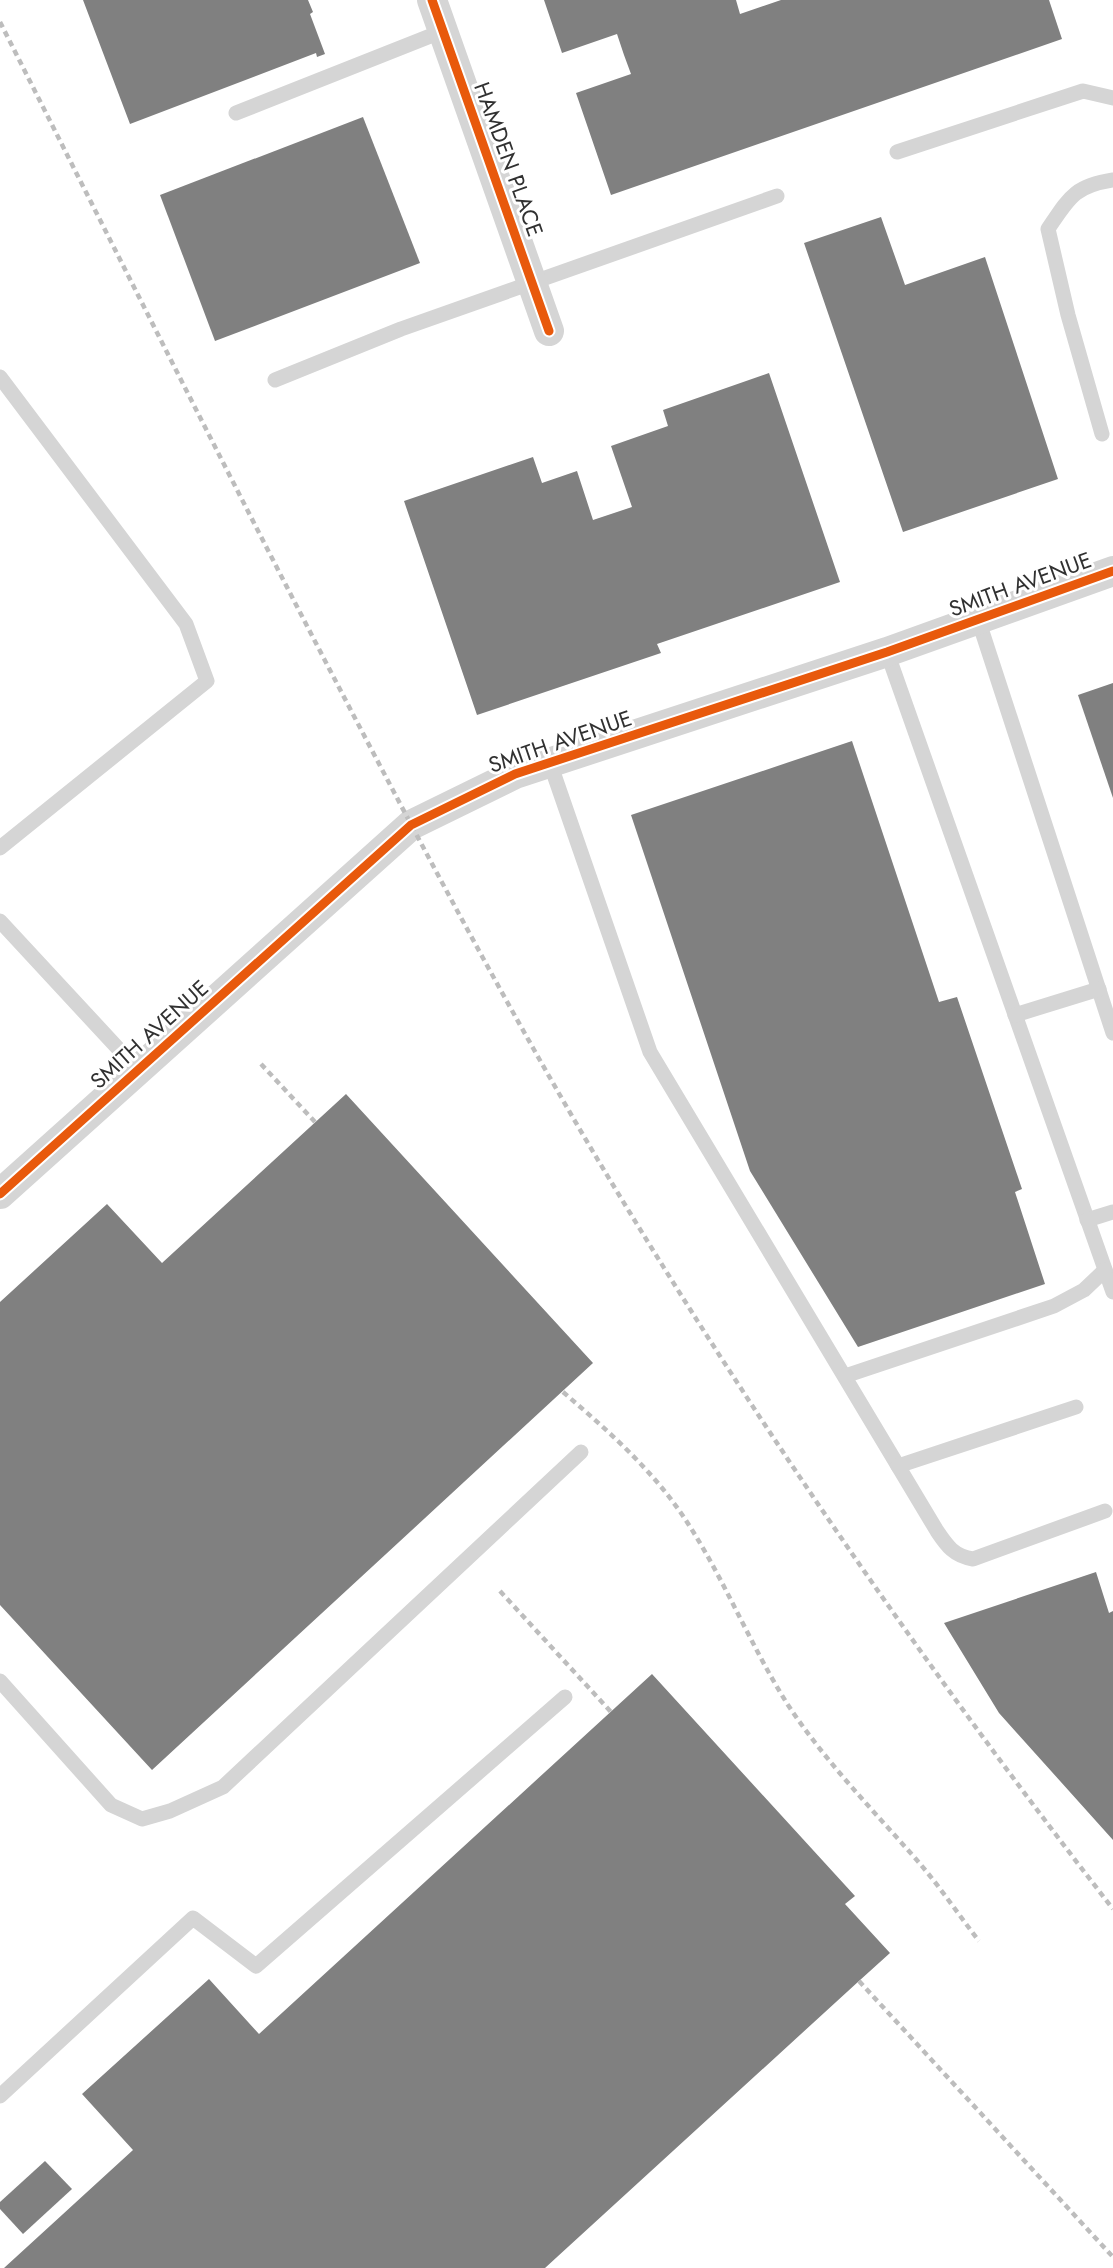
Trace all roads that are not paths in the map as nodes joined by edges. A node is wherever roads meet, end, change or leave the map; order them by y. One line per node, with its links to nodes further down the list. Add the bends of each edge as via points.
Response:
1 (432, 0): 2 (street, HAMDEN PLACE)
2 (443, 31): 4 (lane); 8 (street, HAMDEN PLACE)
3 (1113, 98): 5 (lane, via 1083,91)
4 (236, 112)
5 (897, 152)
6 (1113, 180): 12 (lane, via 1088,184 1067,202 1048,229)
7 (777, 195): 8 (lane)
8 (533, 284): 9 (street, HAMDEN PLACE); 11 (lane, via 400,329)
9 (549, 332)
10 (0, 376): 17 (lane, via 186,624 207,681)
11 (275, 380)
12 (1102, 434)
13 (1113, 571): 14 (street, SMITH AVENUE)
14 (978, 620): 15 (street, SMITH AVENUE); 19 (lane)
15 (887, 652): 16 (street, SMITH AVENUE); 20 (lane)
16 (550, 763): 22 (street, SMITH AVENUE, via 515,774 411,825); 28 (lane, via 650,1052)
17 (0, 848)
18 (0, 921): 22 (lane)
19 (1099, 989): 20 (lane); 21 (lane)
20 (1015, 1015): 25 (lane)
21 (1113, 1033)
22 (138, 1070): 23 (street, SMITH AVENUE)
23 (0, 1194)
24 (1113, 1212): 25 (lane)
25 (1087, 1220): 26 (lane)
26 (1105, 1270): 27 (lane); 28 (lane, via 1084,1290 1054,1306)
27 (1113, 1292)
28 (844, 1376): 31 (lane)
29 (1076, 1407): 31 (lane)
30 (581, 1452): 33 (lane, via 223,1787 170,1810 142,1819 111,1805)
31 (898, 1466): 32 (lane, via 951,1551 962,1557 973,1559)
32 (1105, 1511)
33 (0, 1681)
34 (565, 1697): 35 (lane, via 256,1966 193,1918)
35 (0, 2096)

